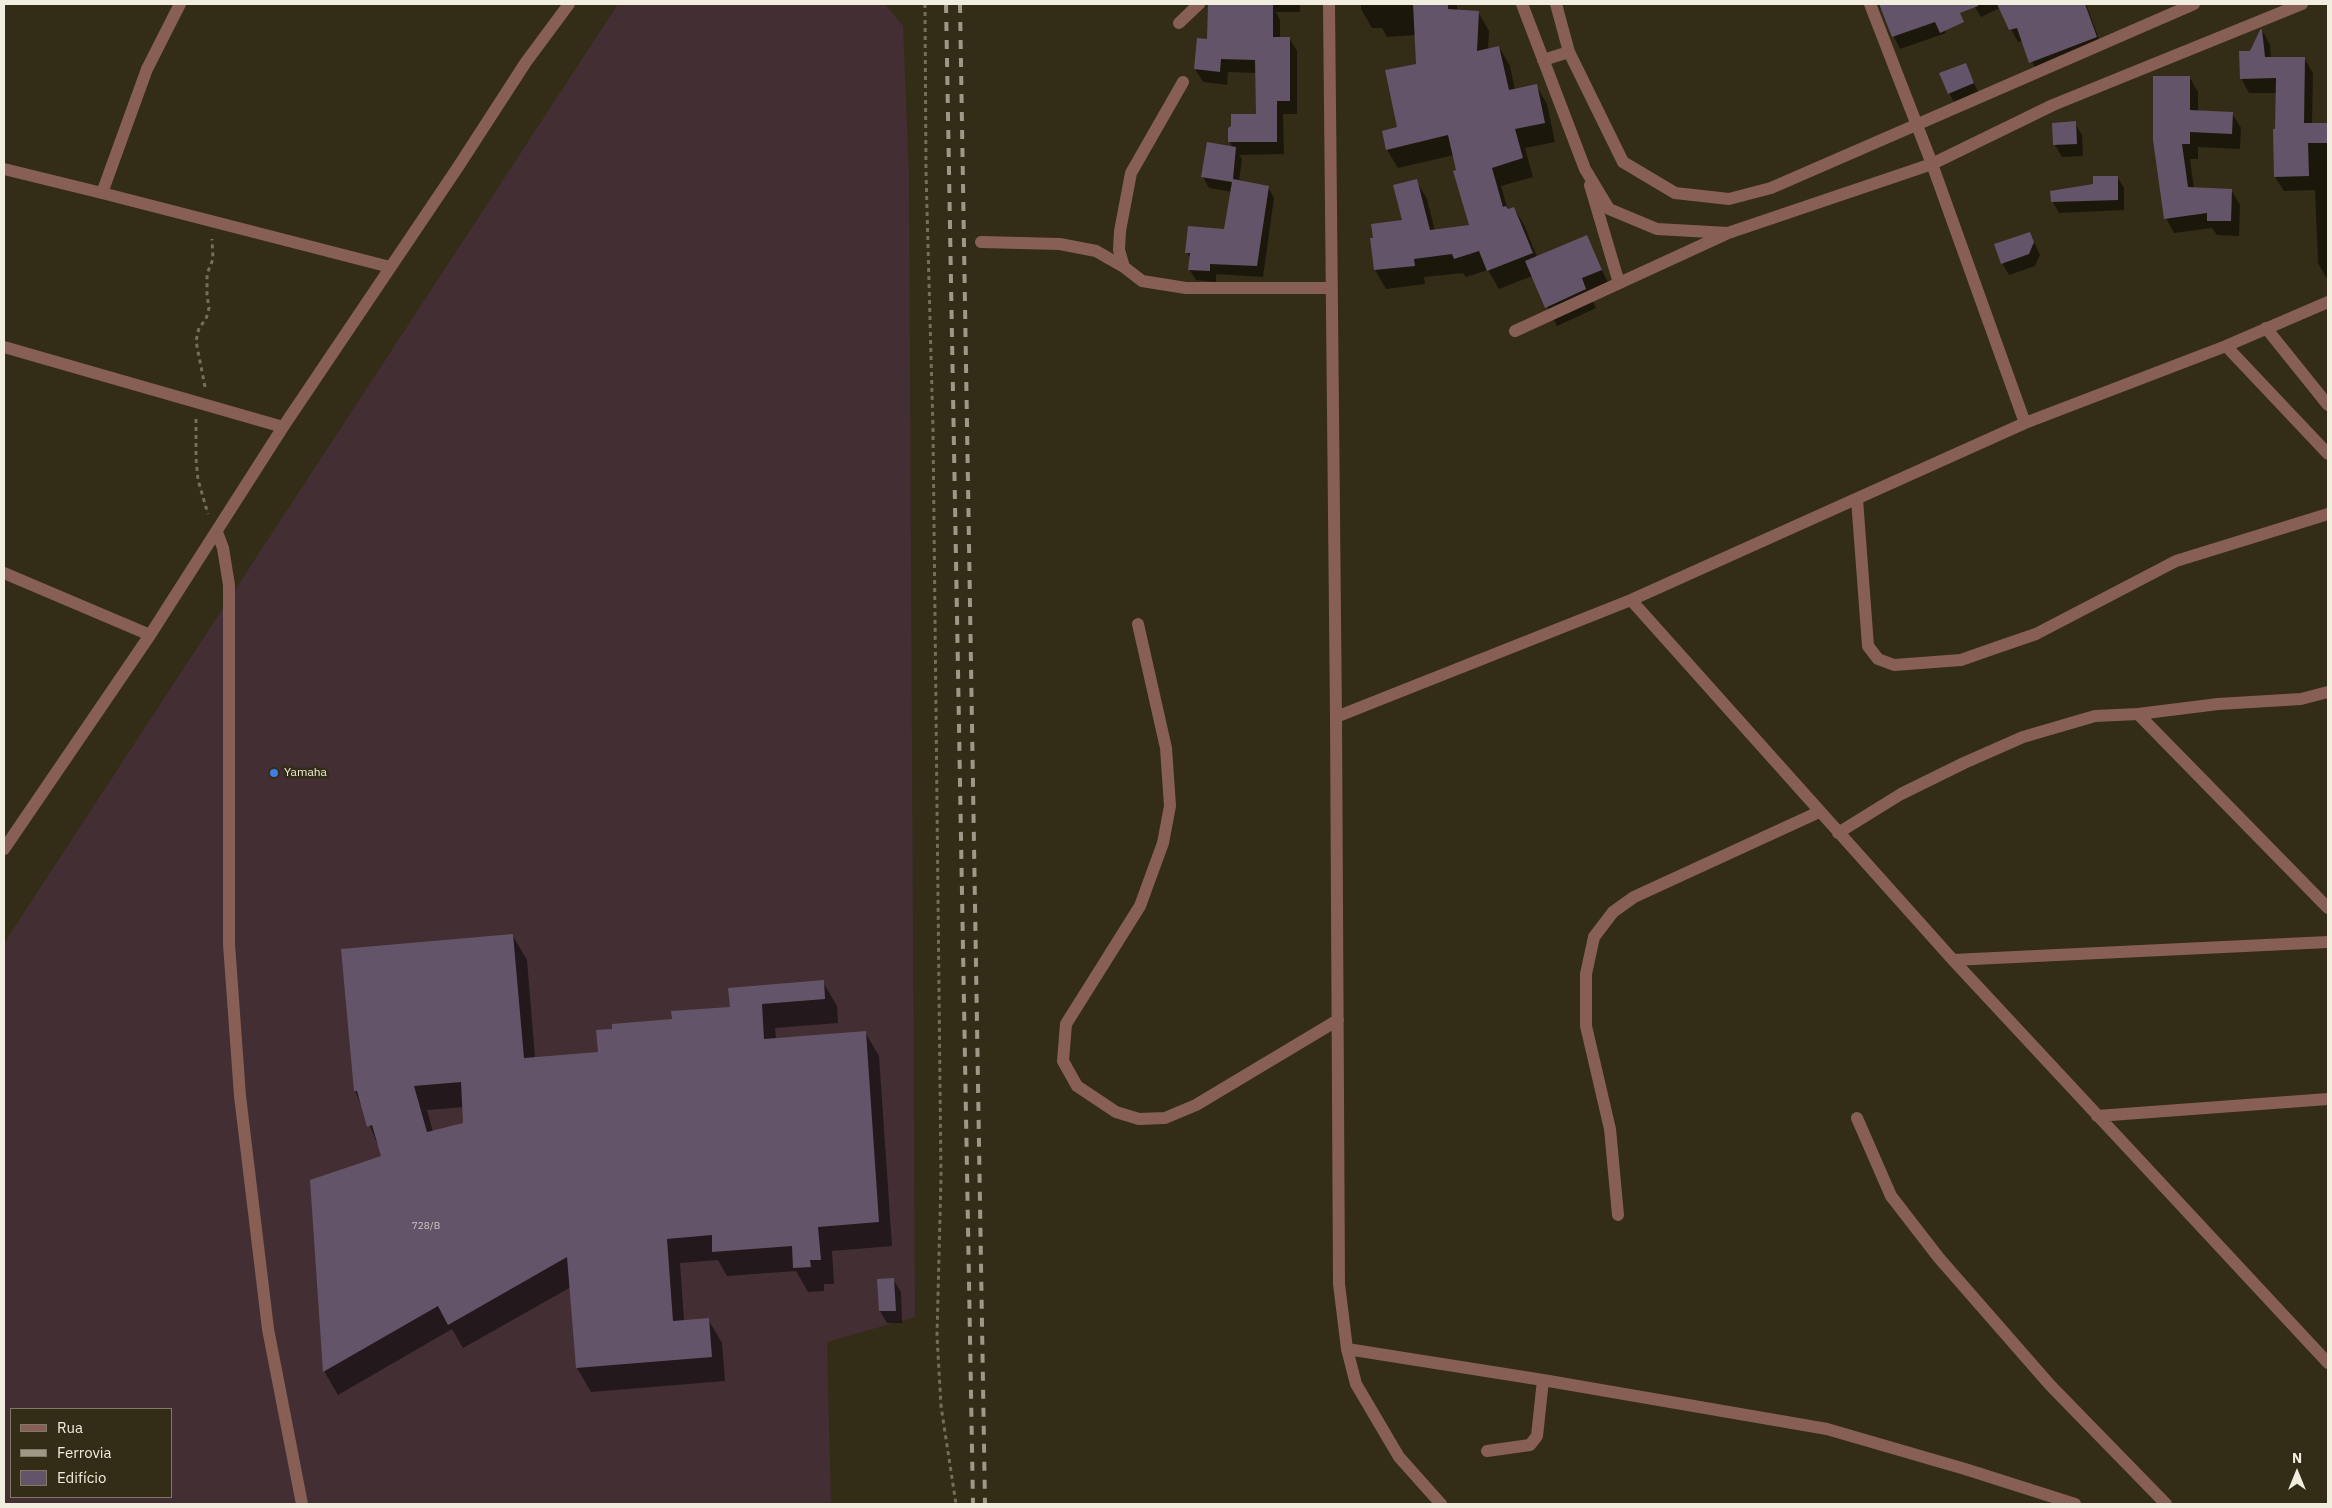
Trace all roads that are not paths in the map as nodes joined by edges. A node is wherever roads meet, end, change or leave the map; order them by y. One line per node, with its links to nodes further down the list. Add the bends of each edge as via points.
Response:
1 (180, 4): 19 (street, via 147,69)
2 (568, 4): 22 (street)
3 (1199, 4): 11 (street)
4 (1329, 4): 25 (street)
5 (1522, 4): 13 (street)
6 (1556, 4): 12 (street)
7 (1870, 4): 15 (street)
8 (2194, 4): 10 (street)
9 (2302, 4): 16 (street, via 2053,106)
10 (2175, 7): 15 (street)
11 (1179, 23)
12 (1569, 52): 13 (street); 15 (street, via 1623,162 1675,193 1729,198 1772,188)
13 (1543, 60): 17 (street)
14 (1183, 82): 23 (street, via 1131,173 1120,231 1119,250)
15 (1917, 125): 16 (street)
16 (1932, 164): 20 (street); 33 (street)
17 (1585, 168): 20 (street, via 1609,209 1657,229); 24 (street)
18 (4, 169): 19 (street)
19 (102, 192): 22 (street)
20 (1728, 233): 24 (street)
21 (981, 242): 23 (street, via 1060,244 1096,251)
22 (390, 267): 34 (street)
23 (1124, 267): 25 (street, via 1142,281 1186,288)
24 (1619, 283): 28 (street)
25 (1332, 288): 45 (street)
26 (2328, 302): 27 (street)
27 (2266, 328): 29 (street); 32 (street)
28 (1515, 331)
29 (2226, 346): 33 (street); 35 (street)
30 (4, 347): 34 (street)
31 (2328, 388): 32 (street)
32 (2326, 403)
33 (2025, 423): 36 (street)
34 (283, 427): 38 (street)
35 (2328, 454)
36 (1856, 499): 37 (street, via 1868,646 1878,659 1894,665 1961,660 2036,634 2176,561); 40 (street)
37 (2328, 514)
38 (217, 532): 42 (street); 61 (street, via 229,585 229,944 240,1096 268,1330)
39 (4, 573): 42 (street)
40 (1631, 600): 45 (street); 46 (street)
41 (1138, 624): 52 (street, via 1166,748 1170,806 1163,842 1140,906 1066,1024 1063,1061 1077,1086 1116,1112 1140,1119 1165,1118 1196,1105)
42 (150, 635): 48 (street)
43 (2328, 692): 44 (street, via 2301,700 2218,704)
44 (2138, 714): 47 (street, via 2094,716 2024,737 1901,794); 49 (street)
45 (1336, 718): 52 (street)
46 (1819, 812): 47 (street); 56 (street, via 1634,898 1613,912 1594,937 1586,974 1586,1026 1610,1129)
47 (1838, 833): 51 (street)
48 (4, 849)
49 (2328, 908)
50 (2328, 942): 51 (street)
51 (1953, 960): 54 (street)
52 (1338, 1020): 57 (street, via 1339,1284)
53 (2328, 1099): 54 (street)
54 (2097, 1116): 58 (street)
55 (1856, 1118): 64 (street, via 1891,1196 1939,1258 2050,1386)
56 (1618, 1215)
57 (1347, 1349): 59 (street); 62 (street, via 1356,1384 1374,1416 1399,1457)
58 (2328, 1363)
59 (1543, 1380): 60 (street, via 1537,1436 1530,1445); 63 (street, via 1827,1430)
60 (1487, 1451)
61 (302, 1504)
62 (1441, 1504)
63 (2075, 1504)
64 (2166, 1504)

